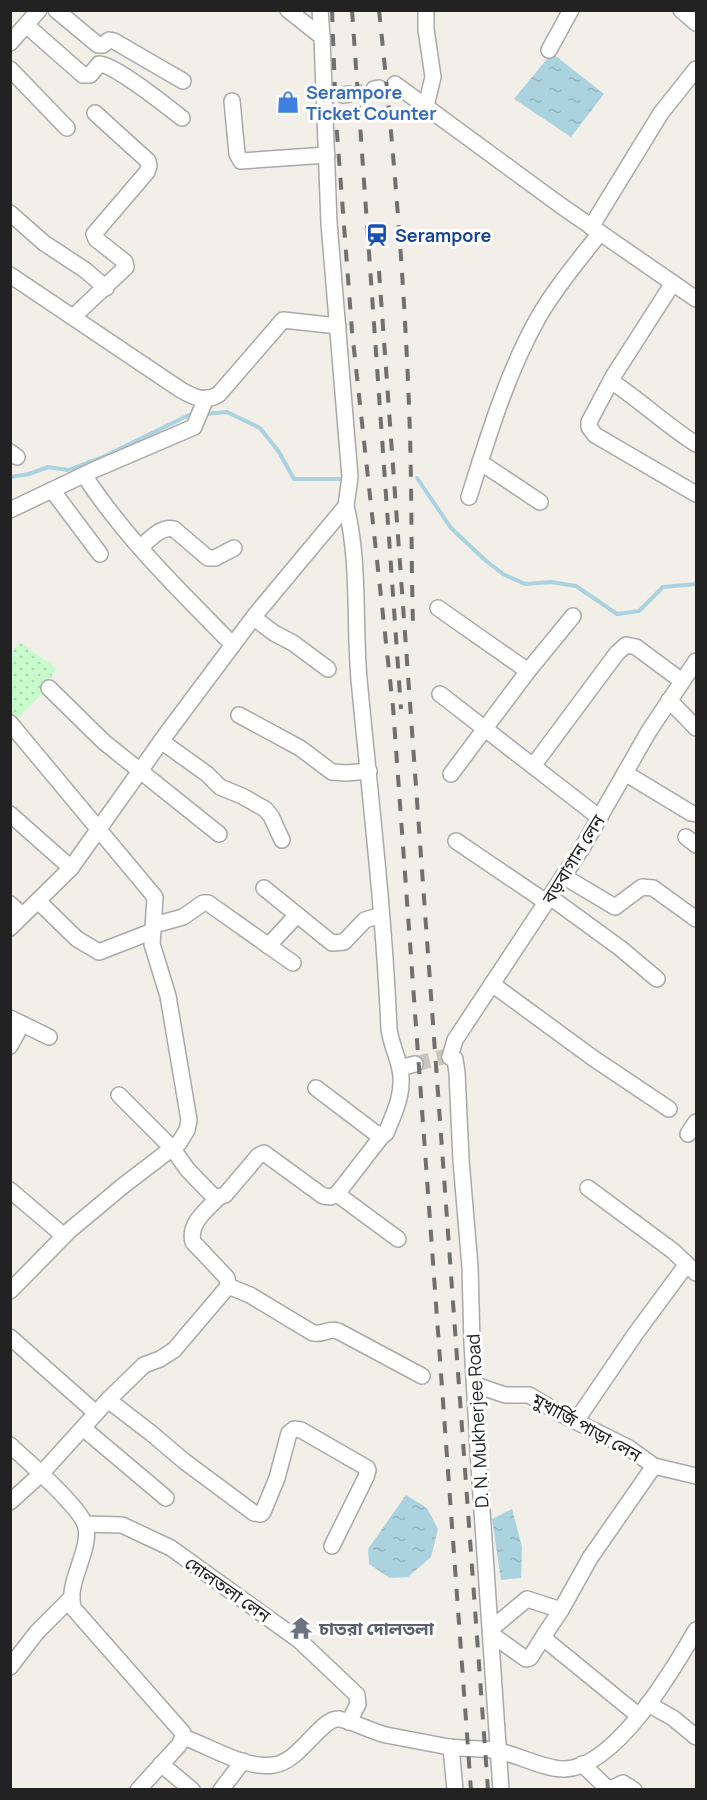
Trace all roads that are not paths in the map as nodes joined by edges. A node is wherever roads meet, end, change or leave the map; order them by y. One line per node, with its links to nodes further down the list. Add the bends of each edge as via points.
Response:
1 (39, 10): 9 (street)
2 (56, 10): 15 (street, via 98,45 114,41)
3 (288, 10): 10 (street)
4 (320, 10): 10 (street)
5 (426, 10): 18 (street, via 433,77)
6 (571, 10): 12 (street)
7 (681, 10): 8 (street)
8 (696, 23)
9 (26, 25): 11 (street); 20 (street, via 81,73 89,76 99,64 104,64)
10 (322, 37): 22 (street)
11 (11, 41)
12 (549, 50)
13 (10, 69): 21 (street)
14 (696, 69): 24 (street, via 662,113)
15 (183, 81)
16 (396, 84): 18 (street)
17 (231, 101): 22 (street, via 241,161)
18 (426, 106): 24 (street)
19 (95, 114): 27 (street, via 149,166 95,232 96,239 127,265)
20 (182, 118)
21 (67, 128)
22 (327, 155): 30 (street)
23 (10, 213): 27 (street)
24 (595, 230): 26 (street); 34 (street, via 538,317 509,380)
25 (10, 275): 29 (street)
26 (673, 283): 28 (street); 31 (street)
27 (106, 288): 29 (street)
28 (696, 299)
29 (73, 317): 32 (street, via 181,390)
30 (338, 326): 32 (street, via 283,320 219,394); 40 (street, via 350,477)
31 (611, 381): 33 (street); 37 (street, via 589,422 591,431)
32 (206, 398): 35 (street, via 194,427)
33 (696, 444)
34 (480, 462): 38 (street); 39 (street)
35 (84, 475): 36 (street); 42 (street)
36 (52, 490): 41 (street); 44 (street)
37 (696, 494)
38 (469, 497)
39 (540, 502)
40 (346, 506): 47 (street); 63 (street, via 355,567 359,676)
41 (10, 510)
42 (141, 547): 43 (street, via 169,528 208,558); 48 (street)
43 (234, 548)
44 (100, 554)
45 (438, 608): 51 (street)
46 (573, 616): 51 (street)
47 (254, 618): 48 (street); 50 (street)
48 (233, 645): 60 (street)
49 (696, 661): 52 (street, বড়বাগান লেন)
50 (328, 669)
51 (528, 671): 59 (street)
52 (682, 681): 55 (street, বড়বাগান লেন); 61 (street, via 636,647 626,645)
53 (49, 688): 62 (street, via 104,742)
54 (440, 693): 59 (street)
55 (669, 700): 58 (street); 64 (street, বড়বাগান লেন)
56 (239, 715): 63 (street, via 300,748 332,772)
57 (10, 723): 69 (street)
58 (696, 728)
59 (485, 729): 61 (street); 65 (street)
60 (161, 741): 62 (street); 71 (street, via 220,787 265,809)
61 (533, 766): 68 (street)
62 (140, 770): 69 (street); 70 (street)
63 (369, 771): 81 (street)
64 (625, 773): 67 (street); 68 (street, বড়বাগান লেন)
65 (451, 774)
66 (10, 814): 73 (street)
67 (696, 814)
68 (600, 818): 74 (street, বড়বাগান লেন)
69 (97, 830): 73 (street); 84 (street, via 154,895)
70 (219, 834)
71 (282, 840)
72 (456, 841): 76 (street)
73 (71, 868): 77 (street)
74 (563, 876): 76 (street, বড়বাগান লেন); 82 (street, via 615,907 638,889 649,886)
75 (264, 888): 80 (street)
76 (548, 900): 87 (street, via 620,948); 88 (street, বড়বাগান লেন)
77 (38, 901): 79 (street); 84 (street, via 95,951)
78 (10, 904): 79 (street)
79 (22, 915): 83 (street)
80 (297, 915): 81 (street, via 337,944 344,942 365,920); 85 (street)
81 (381, 915): 94 (street, via 391,1042)
82 (696, 919)
83 (10, 928)
84 (153, 928): 85 (street, via 206,903); 99 (street, via 152,944 168,996 189,1120 185,1135)
85 (268, 946): 86 (street)
86 (293, 963)
87 (657, 979)
88 (492, 984): 92 (street, বড়বাগান লেন); 97 (street)
89 (16, 1021): 90 (street); 91 (street)
90 (49, 1037)
91 (10, 1046)
92 (448, 1056): 111 (street, D. N. Mukherjee Road, via 455,1059 457,1073)
93 (415, 1064): 94 (street)
94 (400, 1068): 98 (street, via 398,1101)
95 (316, 1088): 98 (street)
96 (119, 1095): 99 (street)
97 (669, 1109)
98 (382, 1136): 102 (street)
99 (173, 1149): 103 (street, via 187,1169 212,1195); 104 (street)
100 (588, 1188): 106 (street)
101 (10, 1190): 104 (street)
102 (337, 1194): 103 (street, via 323,1196 264,1153 225,1196); 105 (street)
103 (219, 1197): 107 (street, via 191,1234 193,1242 227,1278)
104 (64, 1236): 108 (street)
105 (398, 1239)
106 (692, 1268): 114 (street, via 636,1333)
107 (228, 1286): 110 (street, via 314,1333 338,1331); 112 (street, via 174,1350 144,1365)
108 (10, 1291)
109 (10, 1337): 113 (street)
110 (422, 1376)
111 (476, 1385): 114 (street, মুখার্জি পাড়া লেন, via 505,1395 529,1395); 127 (street, D. N. Mukherjee Road)
112 (108, 1400): 113 (street); 123 (street, via 254,1513 263,1512 289,1433 294,1429 367,1468)
113 (96, 1413): 115 (street)
114 (576, 1421): 117 (street, মুখার্জি পাড়া লেন, via 636,1452)
115 (82, 1428): 119 (street); 120 (street)
116 (10, 1445): 119 (street)
117 (654, 1466): 118 (street, মুখার্জি পাড়া লেন); 125 (street, via 590,1558)
118 (695, 1472)
119 (41, 1474): 121 (street); 122 (street)
120 (166, 1498)
121 (10, 1502)
122 (85, 1524): 124 (street, via 87,1536); 132 (street, দোলতলা লেন, via 122,1524 165,1544 292,1635 357,1695 358,1704)
123 (332, 1546)
124 (72, 1597): 129 (street); 133 (street, via 74,1610 181,1730)
125 (561, 1610): 127 (street, via 526,1599); 128 (street)
126 (696, 1630): 130 (street)
127 (491, 1631): 128 (street, via 526,1659); 136 (street, D. N. Mukherjee Road)
128 (545, 1634): 131 (street, via 547,1641)
129 (10, 1667)
130 (648, 1704): 131 (street); 134 (street)
131 (639, 1716): 139 (street, via 610,1747)
132 (349, 1722): 135 (street, via 381,1733); 137 (street, via 329,1720 296,1755 276,1765)
133 (183, 1737): 137 (street); 138 (street)
134 (696, 1737)
135 (451, 1747): 136 (street); 143 (street)
136 (498, 1751): 139 (street, via 562,1769); 144 (street, D. N. Mukherjee Road)
137 (243, 1761): 142 (street)
138 (161, 1764): 140 (street); 141 (street)
139 (582, 1764): 145 (street, via 606,1787 623,1783)
140 (138, 1790)
141 (192, 1790)
142 (221, 1790)
143 (454, 1790)
144 (501, 1790)
145 (634, 1790)

